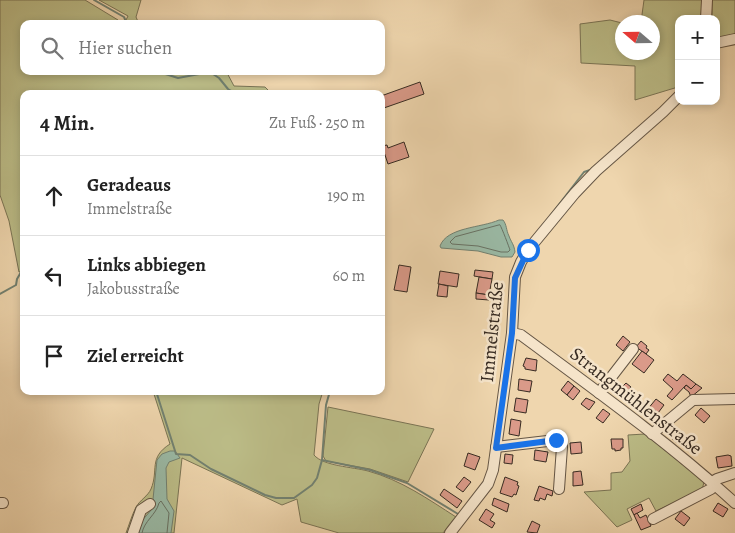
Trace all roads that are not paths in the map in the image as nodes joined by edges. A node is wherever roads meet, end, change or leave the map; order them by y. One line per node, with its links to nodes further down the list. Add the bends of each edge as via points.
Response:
1 (707, 0): 2 (street)
2 (706, 15)
3 (735, 39): 4 (street)
4 (720, 42)
5 (675, 100): 6 (street, Immelstraße, via 596,171 528,250 515,278)
6 (512, 333): 8 (street, Strangmühlenstraße, via 521,335); 11 (street, Immelstraße)
7 (633, 349): 8 (street)
8 (599, 392): 10 (street, Strangmühlenstraße)
9 (735, 399): 10 (street, via 693,400)
10 (652, 434): 13 (street, Strangmühlenstraße)
11 (496, 448): 14 (street, via 560,442); 19 (street, Immelstraße, via 488,484)
12 (735, 473): 13 (street, via 717,479)
13 (714, 484): 15 (street, Strangmühlenstraße); 17 (street, via 711,489)
14 (559, 489)
15 (735, 503)
16 (150, 504): 18 (street, via 141,510)
17 (653, 519)
18 (133, 533)
19 (450, 533)

